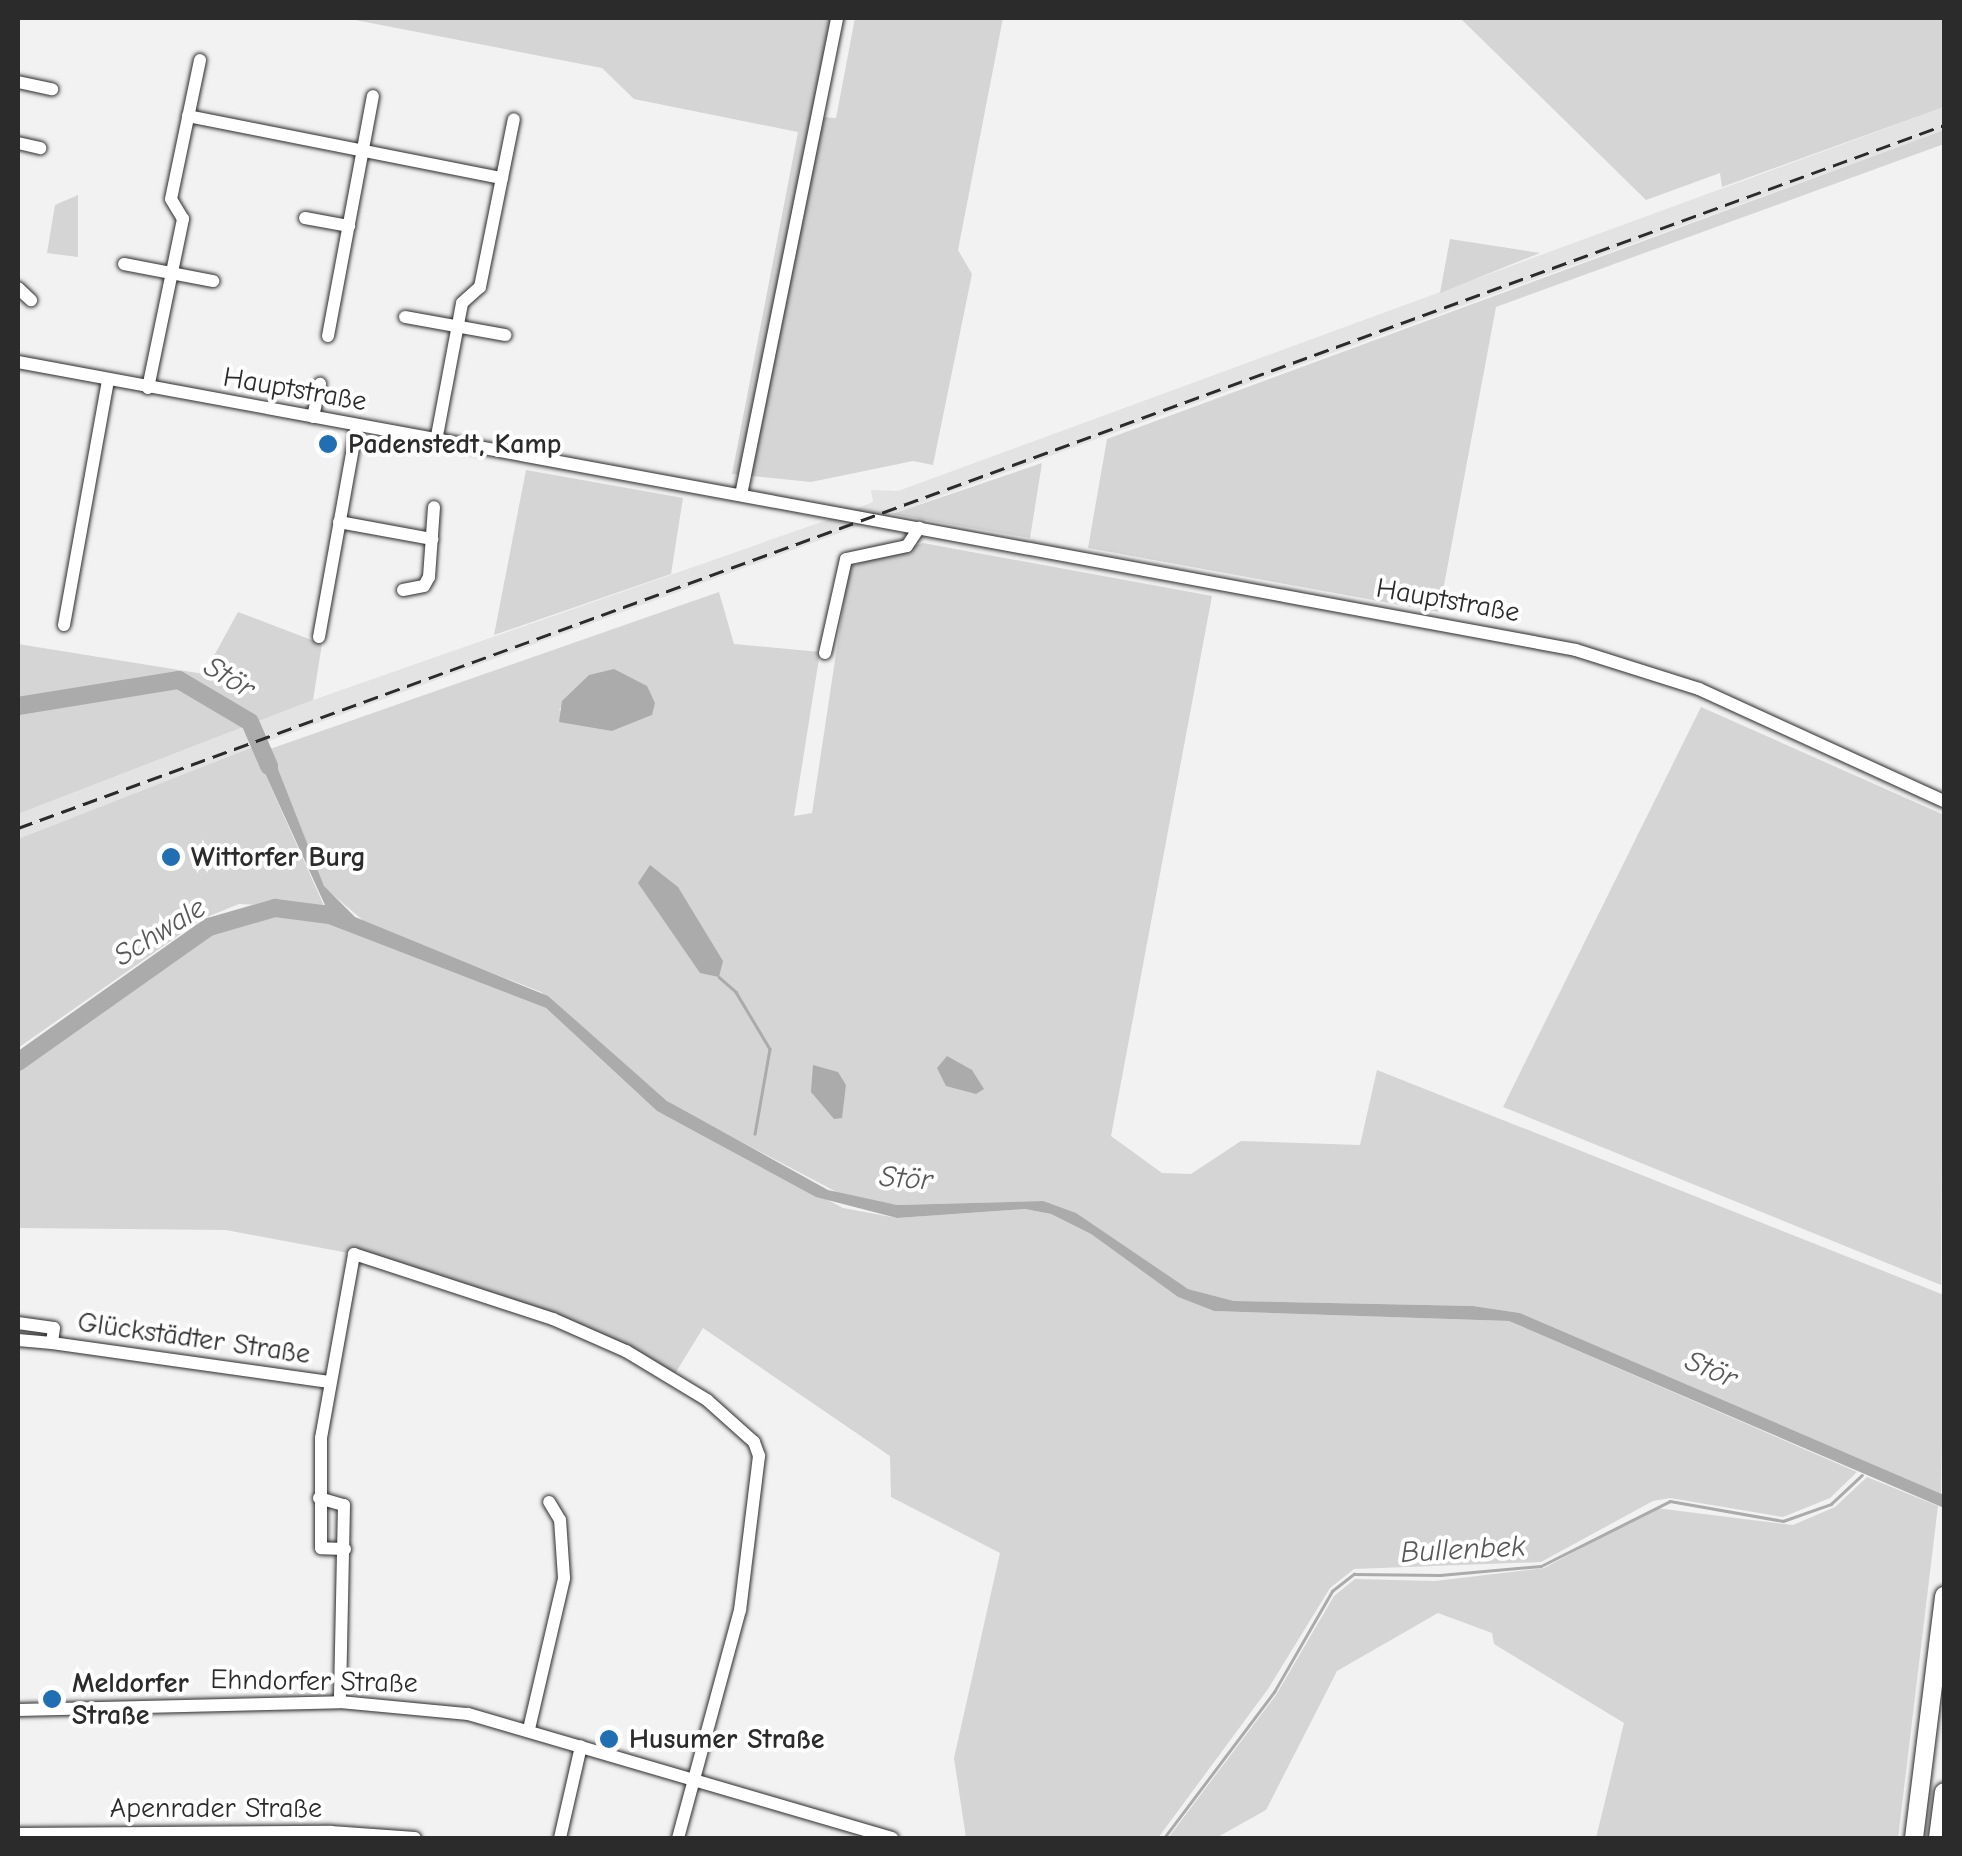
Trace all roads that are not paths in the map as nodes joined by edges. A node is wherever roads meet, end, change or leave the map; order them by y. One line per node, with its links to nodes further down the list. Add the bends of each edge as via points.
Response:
1 (837, 18): 30 (street)
2 (200, 60): 6 (street)
3 (18, 82): 4 (street)
4 (52, 89)
5 (372, 96): 10 (street)
6 (188, 116): 10 (street); 15 (street, via 171,199 184,219)
7 (514, 118): 11 (street)
8 (18, 143): 9 (street)
9 (40, 148)
10 (363, 149): 11 (street); 13 (street)
11 (502, 178): 20 (street, via 480,287 462,303)
12 (305, 218): 13 (street)
13 (348, 226): 22 (street)
14 (124, 264): 15 (street)
15 (172, 273): 16 (street); 26 (street)
16 (213, 281)
17 (18, 288): 18 (street)
18 (30, 300)
19 (405, 317): 20 (street)
20 (458, 326): 21 (street); 29 (street)
21 (505, 335)
22 (328, 336)
23 (18, 362): 24 (street, Hauptstraße)
24 (108, 381): 26 (street, Hauptstraße); 36 (street)
25 (320, 384): 27 (street)
26 (148, 388): 27 (street, Hauptstraße)
27 (313, 418): 28 (street, Hauptstraße)
28 (357, 425): 29 (street, Hauptstraße); 32 (street)
29 (436, 441): 30 (street, Hauptstraße)
30 (741, 495): 33 (street, Hauptstraße)
31 (434, 507): 34 (street)
32 (339, 522): 34 (street); 37 (street)
33 (919, 528): 38 (street, via 907,546 846,558); 39 (street, Hauptstraße, via 1576,650 1699,689)
34 (432, 539): 35 (street, via 424,586)
35 (403, 590)
36 (64, 624)
37 (318, 637)
38 (825, 652)
39 (1944, 801)
40 (18, 1322): 42 (street, Glückstädter Straße, via 54,1328)
41 (18, 1340): 42 (street, Glückstädter Straße)
42 (52, 1343): 43 (street, Glückstädter Straße)
43 (329, 1382): 44 (street); 52 (street, via 354,1254 553,1319 626,1351 707,1400 754,1442 759,1456 752,1549)
44 (319, 1498): 46 (street, via 344,1505); 46 (street, via 321,1548)
45 (549, 1502): 50 (street, via 560,1520 564,1578)
46 (344, 1549): 48 (street)
47 (1944, 1596): 59 (highway)
48 (340, 1702): 49 (street, Ehndorfer Straße); 50 (street, Ehndorfer Straße, via 468,1714)
49 (18, 1710)
50 (529, 1730): 51 (street, Ehndorfer Straße)
51 (582, 1746): 52 (street, Ehndorfer Straße); 56 (street)
52 (691, 1778): 57 (street); 58 (street, Ehndorfer Straße)
53 (1944, 1792): 60 (highway)
54 (19, 1835): 55 (street, Apenrader Straße, via 331,1832)
55 (415, 1838)
56 (560, 1838)
57 (678, 1838)
58 (892, 1838)
59 (1914, 1838)
60 (1938, 1838)

